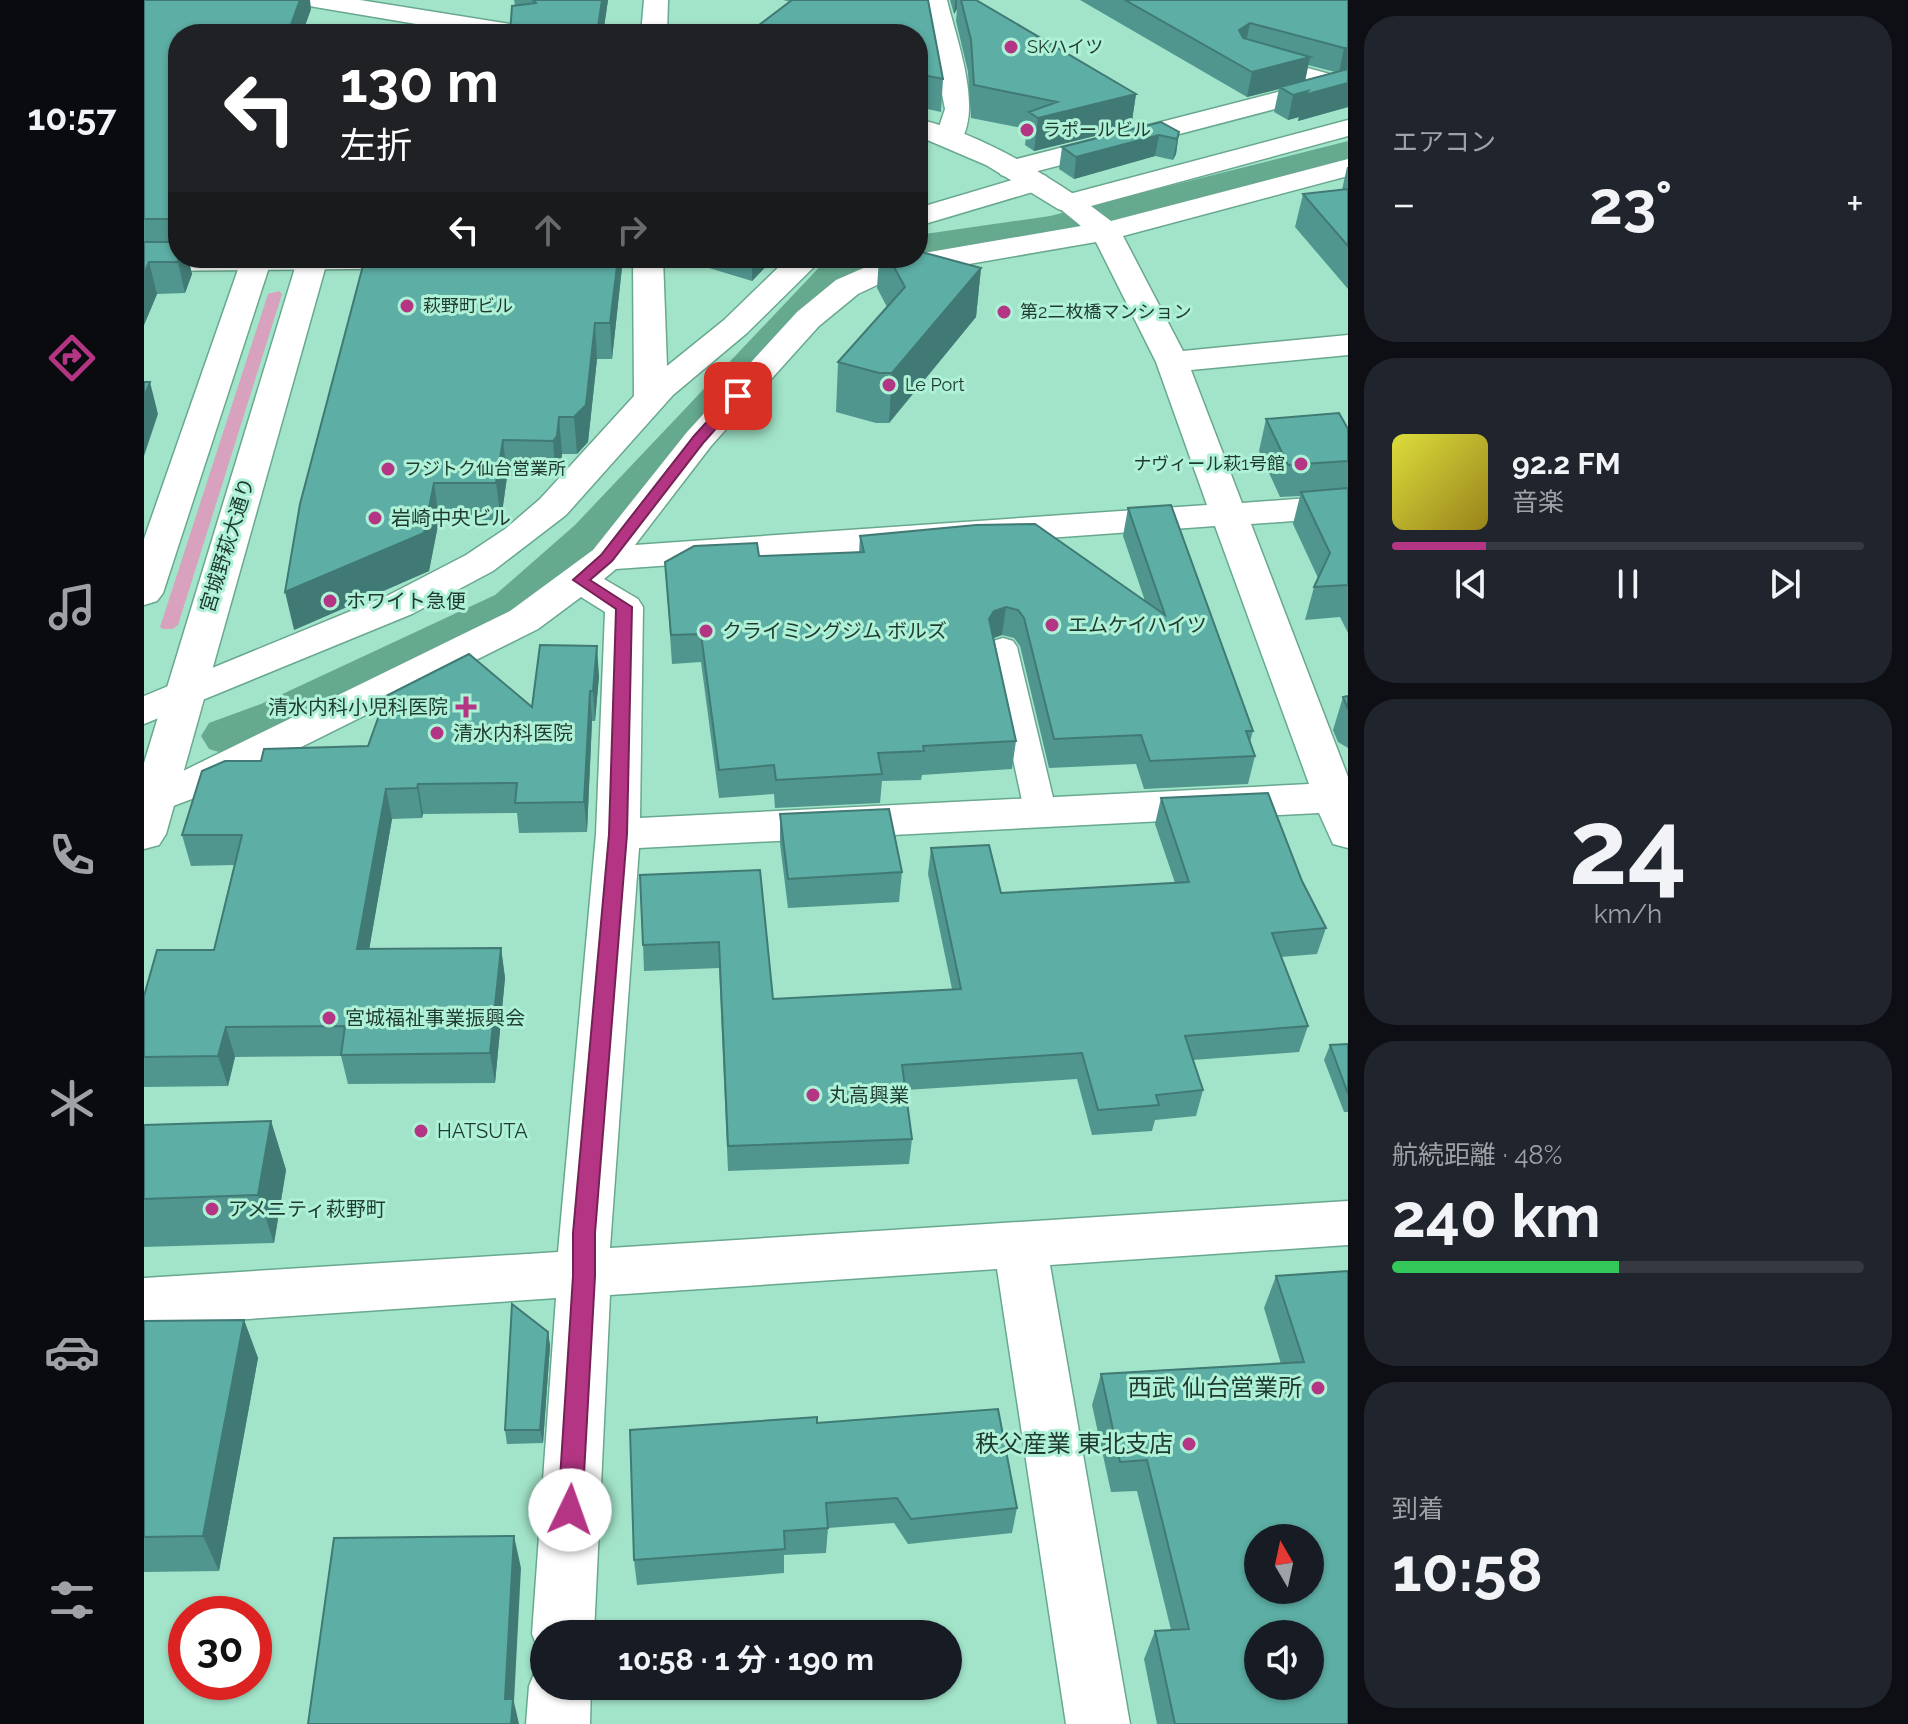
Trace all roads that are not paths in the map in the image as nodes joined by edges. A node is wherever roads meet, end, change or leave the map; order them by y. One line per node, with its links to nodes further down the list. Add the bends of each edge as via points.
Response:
1 (315, 0): 4 (street)
2 (656, 0): 7 (street)
3 (935, 0): 12 (street, via 958,109)
4 (341, 10): 5 (street)
5 (385, 15): 6 (street)
6 (450, 24)
7 (655, 24)
8 (1246, 56): 9 (lane)
9 (1345, 83): 14 (street)
10 (1348, 128): 15 (street)
11 (928, 130): 12 (street)
12 (950, 136): 14 (street)
13 (1348, 167): 17 (street)
14 (1024, 175): 15 (street); 16 (street)
15 (1068, 204): 17 (street)
16 (928, 213)
17 (1106, 230): 20 (street); 27 (street)
18 (168, 261): 19 (street)
19 (144, 262)
20 (928, 262)
21 (254, 268): 32 (street)
22 (310, 268): 34 (street, 宮城野萩大通り)
23 (648, 268): 28 (street)
24 (793, 268): 28 (street)
25 (892, 268): 31 (street, via 847,287 808,319 699,439)
26 (1348, 345): 27 (street)
27 (1172, 362): 30 (street)
28 (651, 398): 34 (street, via 553,507 498,551 414,598)
29 (1348, 506): 30 (street)
30 (1230, 514): 31 (street); 36 (street)
31 (593, 569): 38 (street, via 524,620); 39 (street, via 624,607)
32 (144, 593)
33 (1003, 647): 37 (lane)
34 (183, 695): 35 (street); 38 (street, 宮城野萩大通り)
35 (144, 711)
36 (1344, 809): 37 (street)
37 (1040, 810): 39 (street)
38 (147, 811)
39 (618, 834): 42 (street)
40 (1348, 1223): 41 (street)
41 (1020, 1244): 42 (street); 47 (street)
42 (584, 1276): 43 (street); 44 (street)
43 (144, 1302)
44 (564, 1620)
45 (559, 1700): 46 (street)
46 (558, 1724)
47 (1098, 1724)

